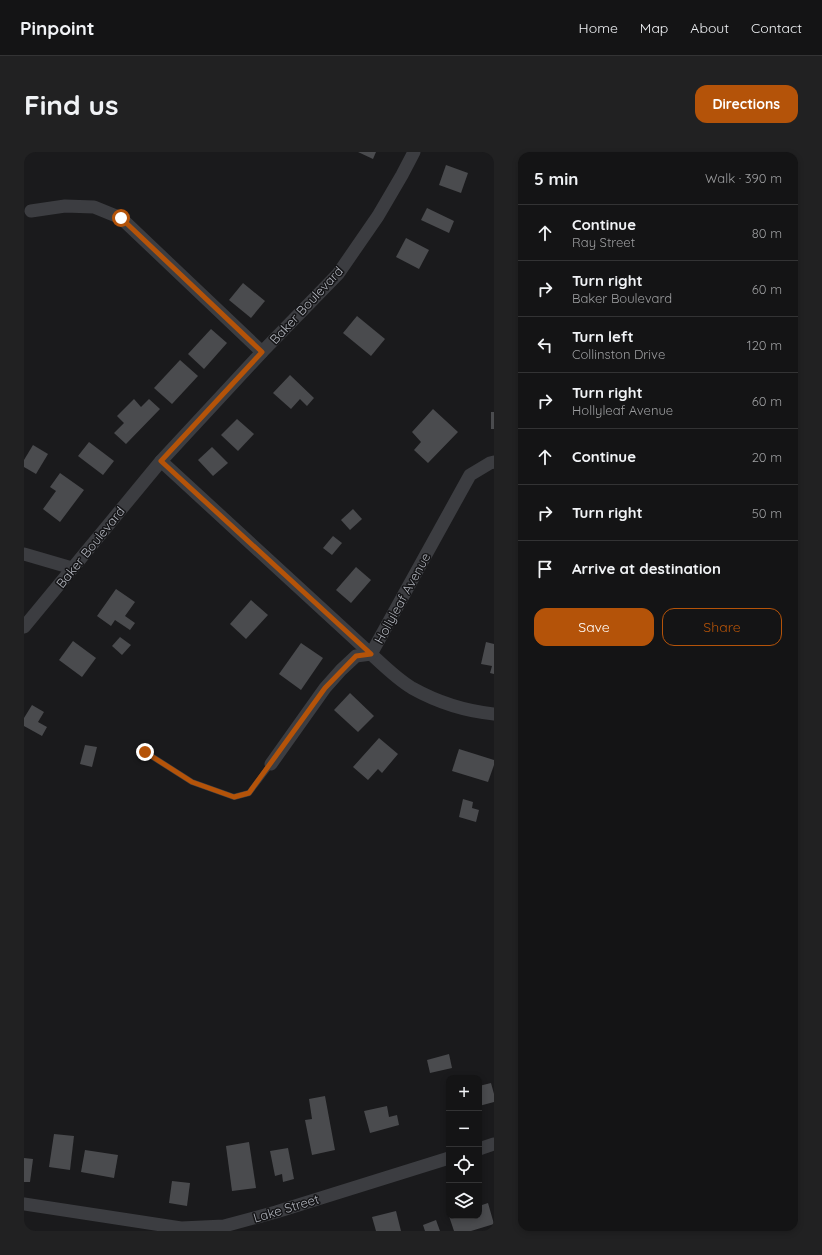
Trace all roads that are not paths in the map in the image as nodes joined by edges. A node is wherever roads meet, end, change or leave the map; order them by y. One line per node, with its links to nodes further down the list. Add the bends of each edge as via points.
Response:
1 (414, 152): 3 (street, Baker Boulevard, via 378,216 338,274)
2 (31, 211): 3 (street, via 65,206 94,207 121,218)
3 (262, 352): 4 (street, Baker Boulevard)
4 (161, 461): 7 (street, Baker Boulevard); 9 (street)
5 (494, 462): 9 (street, Hollyleaf Avenue, via 470,475)
6 (24, 554): 7 (street)
7 (72, 568): 8 (street, Baker Boulevard)
8 (24, 627)
9 (371, 654): 10 (street, via 411,688 461,708); 12 (street, Hollyleaf Avenue, via 356,656 341,670 325,688)
10 (494, 714)
11 (145, 752): 12 (lane, via 192,782 234,797 249,793)
12 (271, 764)
13 (494, 1144): 14 (street)
14 (482, 1147)
15 (446, 1159): 16 (street, Lake Street, via 224,1226 181,1228)
16 (24, 1204)

